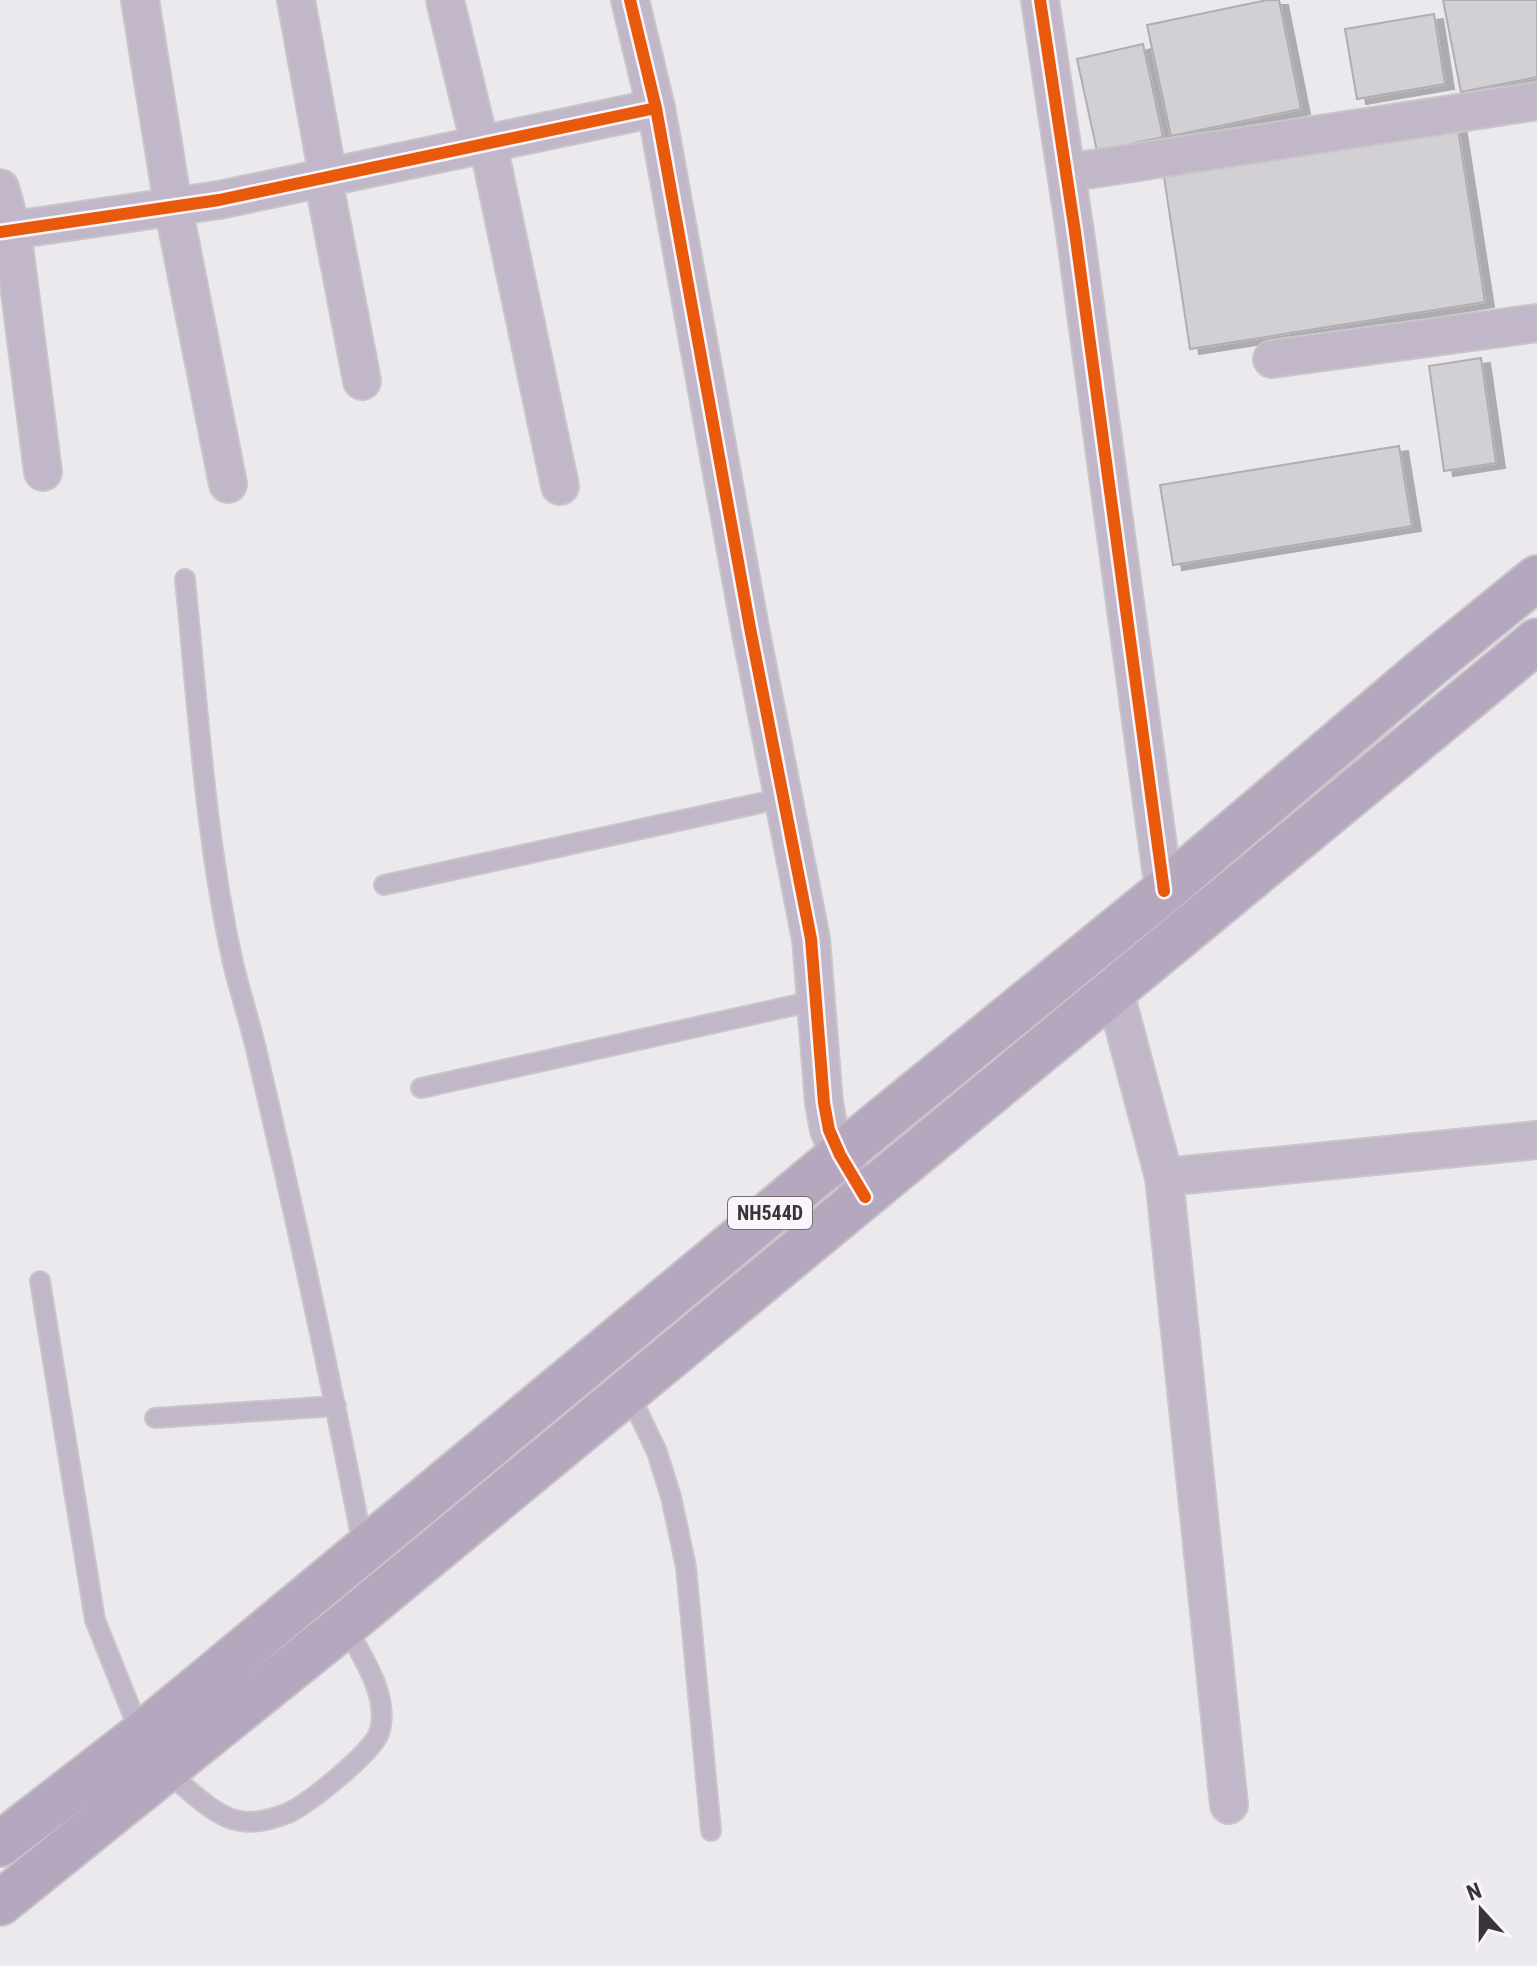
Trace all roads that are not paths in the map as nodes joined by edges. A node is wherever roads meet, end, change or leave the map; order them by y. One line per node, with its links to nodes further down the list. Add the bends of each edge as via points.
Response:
1 (140, 0): 12 (street)
2 (296, 0): 10 (street)
3 (445, 0): 8 (street)
4 (630, 0): 7 (street)
5 (1040, 0): 9 (street)
6 (1537, 101): 9 (street)
7 (656, 108): 8 (street); 23 (street)
8 (484, 144): 10 (street); 19 (street)
9 (1066, 173): 25 (street)
10 (326, 177): 12 (street); 16 (street)
11 (0, 188): 13 (street)
12 (173, 206): 13 (street); 18 (street)
13 (6, 231): 17 (street)
14 (1537, 323): 15 (street)
15 (1272, 359)
16 (362, 381)
17 (43, 472)
18 (228, 484)
19 (560, 486)
20 (1537, 578): 25 (highway, NH544D)
21 (185, 579): 35 (lane, via 223,910)
22 (1537, 641): 26 (highway, NH544D)
23 (783, 798): 24 (lane); 27 (street)
24 (384, 885)
25 (1164, 891): 30 (highway, NH544D)
26 (1114, 989): 31 (street); 32 (highway, NH544D)
27 (818, 1000): 28 (lane); 30 (street, via 824,1103)
28 (421, 1088)
29 (1537, 1140): 31 (street)
30 (840, 1155): 32 (street); 37 (highway, NH544D)
31 (1164, 1177): 40 (street)
32 (865, 1197): 34 (highway, NH544D)
33 (40, 1281): 39 (lane, via 95,1620)
34 (628, 1391): 38 (highway, NH544D); 41 (lane, via 657,1452 686,1567)
35 (336, 1406): 36 (lane); 37 (lane)
36 (155, 1418)
37 (364, 1551): 39 (highway, NH544D)
38 (345, 1625): 39 (highway, NH544D); 39 (lane, via 370,1671 380,1705 379,1733 365,1756 291,1812 263,1821 238,1821 213,1809)
39 (153, 1752): 42 (highway, NH544D); 43 (highway, NH544D)
40 (1229, 1805)
41 (711, 1831)
42 (0, 1844)
43 (0, 1903)

